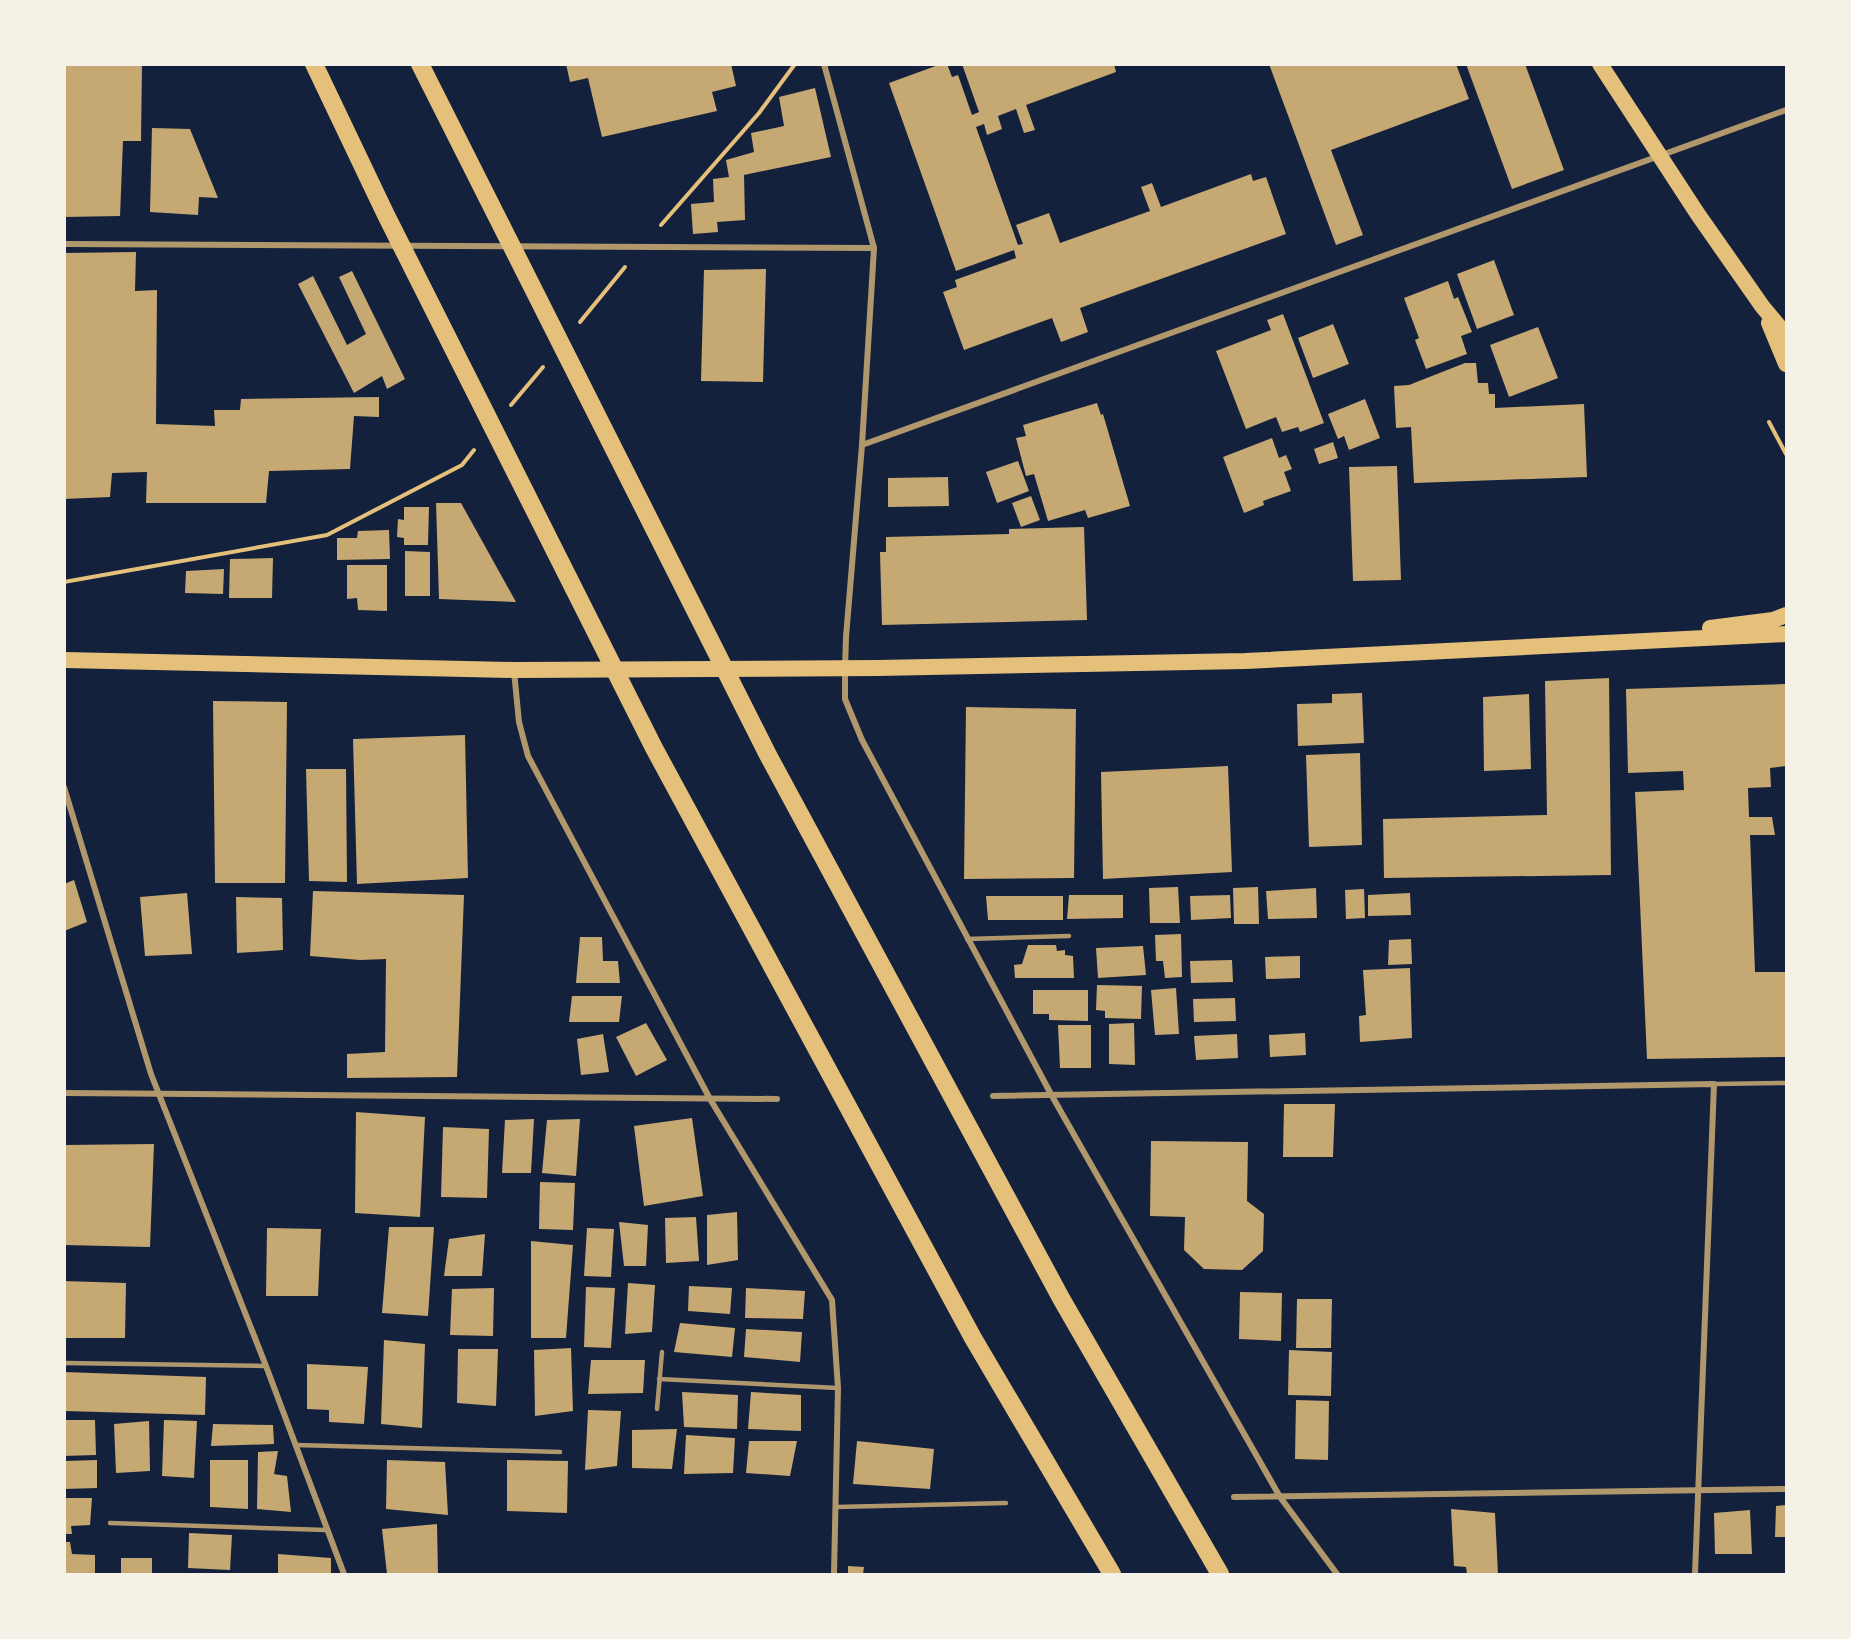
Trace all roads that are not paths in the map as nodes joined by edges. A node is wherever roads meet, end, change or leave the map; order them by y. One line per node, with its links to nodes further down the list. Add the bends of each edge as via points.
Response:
1 (314, 64): 48 (highway, via 654,748 973,1338)
2 (420, 64): 49 (highway, via 768,755 1062,1300)
3 (825, 64): 8 (street)
4 (1600, 64): 6 (highway)
5 (1786, 110): 6 (street)
6 (1659, 156): 9 (highway); 12 (street)
7 (64, 244): 8 (street)
8 (874, 248): 12 (street)
9 (1762, 306): 10 (highway); 11 (highway)
10 (1786, 335)
11 (1786, 364)
12 (862, 445): 17 (street)
13 (1786, 615): 15 (highway, via 1773,620)
14 (1786, 634): 15 (highway)
15 (1593, 644): 17 (highway, via 1245,660)
16 (64, 660): 18 (highway)
17 (844, 669): 18 (highway); 21 (street, via 845,699 862,740)
18 (514, 670): 28 (street, via 519,722 528,756)
19 (64, 787): 25 (street)
20 (1069, 936): 21 (lane)
21 (967, 939): 27 (street)
22 (1786, 1083): 23 (lane)
23 (1714, 1084): 27 (street); 39 (street)
24 (64, 1093): 25 (street)
25 (159, 1093): 28 (street); 32 (street)
26 (993, 1096): 27 (street)
27 (1052, 1096): 41 (street)
28 (710, 1099): 29 (street); 34 (street, via 832,1300)
29 (777, 1099)
30 (662, 1352): 33 (lane)
31 (64, 1364): 32 (lane)
32 (266, 1366): 36 (street)
33 (659, 1379): 34 (lane); 35 (lane)
34 (838, 1389): 43 (street)
35 (657, 1409)
36 (295, 1445): 37 (lane); 45 (street)
37 (560, 1452)
38 (1786, 1489): 39 (street)
39 (1699, 1490): 41 (street); 51 (street)
40 (1234, 1497): 41 (street)
41 (1280, 1497): 50 (street)
42 (1006, 1503): 43 (lane)
43 (836, 1507): 47 (street)
44 (110, 1523): 45 (lane)
45 (326, 1530): 46 (street)
46 (344, 1575)
47 (834, 1575)
48 (1112, 1575)
49 (1221, 1575)
50 (1337, 1575)
51 (1695, 1575)

